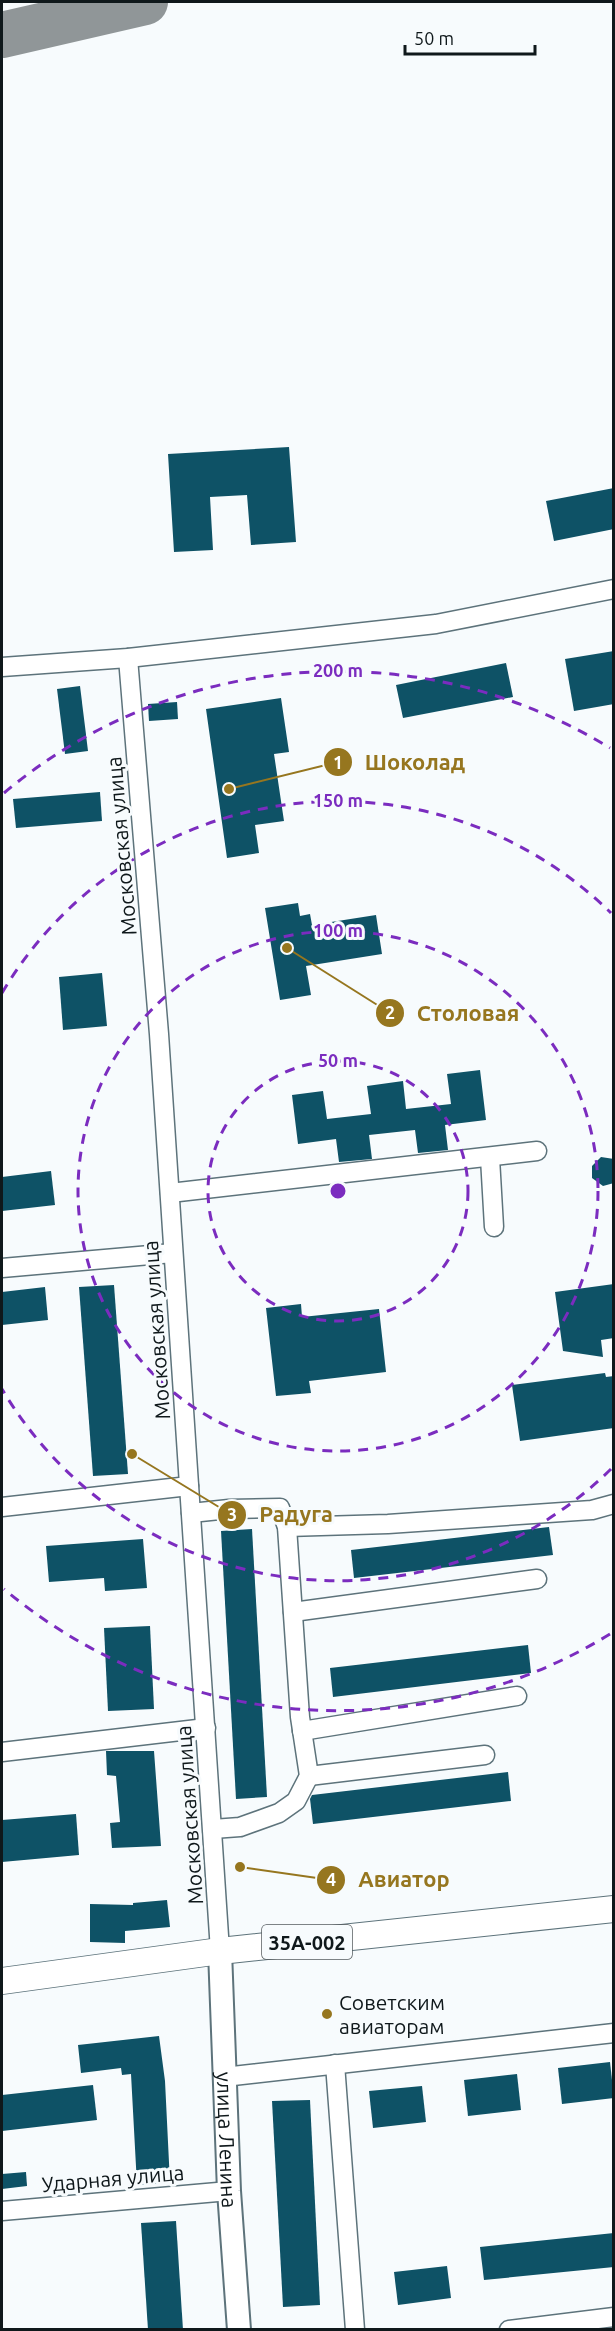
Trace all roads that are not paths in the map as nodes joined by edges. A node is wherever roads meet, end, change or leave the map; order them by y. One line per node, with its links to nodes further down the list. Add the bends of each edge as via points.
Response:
1 (614, 589): 2 (street, via 436,624)
2 (128, 658): 3 (street); 6 (street, Московская улица)
3 (2, 667)
4 (537, 1151): 5 (street)
5 (490, 1158): 6 (street); 7 (street)
6 (170, 1193): 8 (street, Московская улица)
7 (494, 1227)
8 (173, 1253): 9 (street); 10 (street, Московская улица)
9 (2, 1268)
10 (189, 1486): 12 (street); 13 (street, Московская улица)
11 (614, 1504): 14 (street, via 592,1510)
12 (2, 1508)
13 (191, 1513): 14 (street, via 280,1508); 18 (street, Московская улица)
14 (286, 1527): 16 (street)
15 (537, 1579): 16 (street)
16 (293, 1612): 19 (street)
17 (518, 1696): 19 (street)
18 (206, 1728): 20 (street); 23 (street, Московская улица)
19 (302, 1731): 22 (street)
20 (2, 1752)
21 (485, 1755): 22 (street)
22 (309, 1776): 23 (street, via 296,1801 279,1813 240,1827)
23 (213, 1829): 25 (street, Московская улица)
24 (614, 1909): 25 (highway, 35А-002)
25 (220, 1951): 26 (highway, 35А-002); 29 (main road, улица Ленина)
26 (2, 1981)
27 (614, 2033): 28 (street)
28 (335, 2064): 29 (street); 34 (street)
29 (224, 2077): 30 (main road, улица Ленина)
30 (229, 2191): 31 (street, Ударная улица); 33 (main road, улица Ленина)
31 (2, 2211)
32 (614, 2317): 35 (street)
33 (239, 2330)
34 (355, 2330)
35 (509, 2330)

